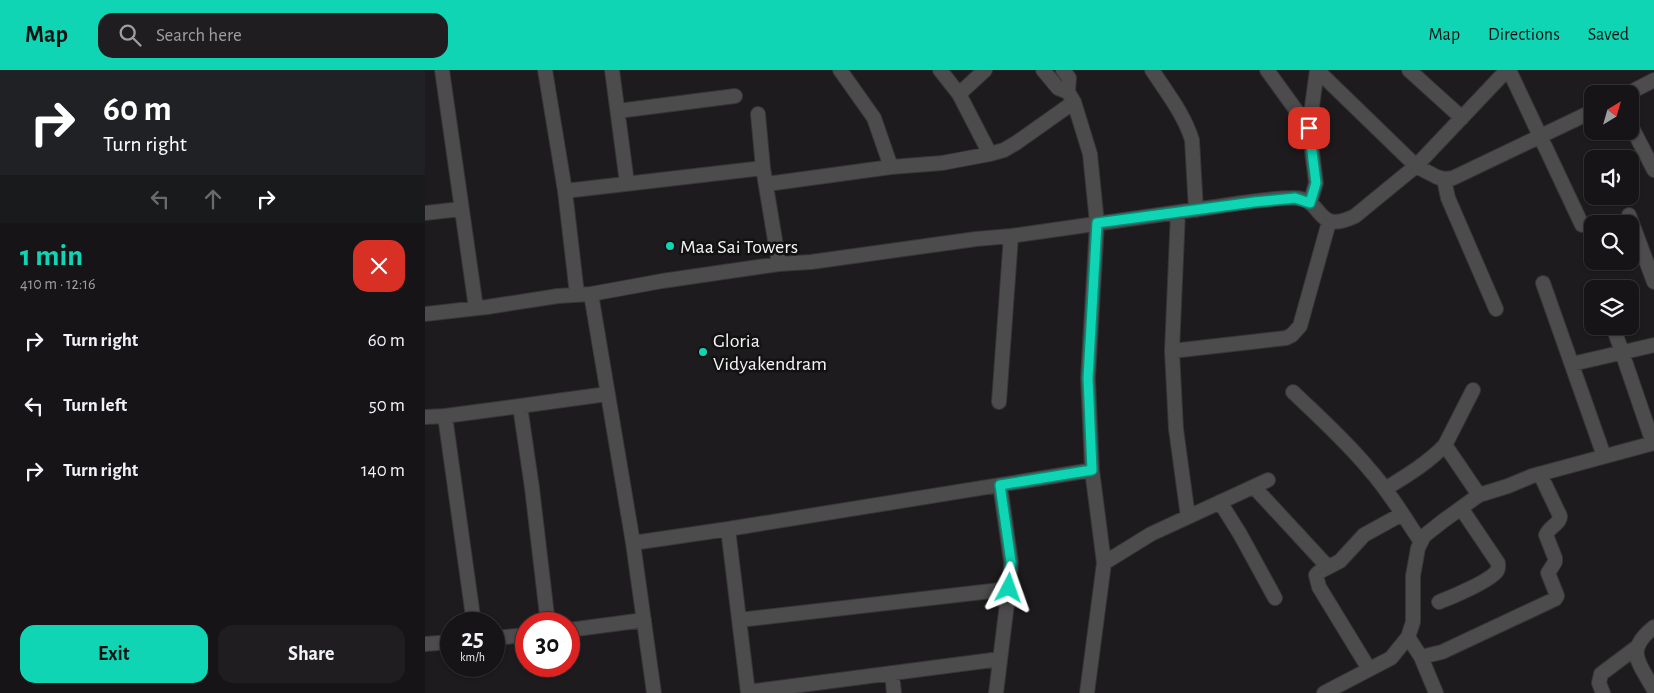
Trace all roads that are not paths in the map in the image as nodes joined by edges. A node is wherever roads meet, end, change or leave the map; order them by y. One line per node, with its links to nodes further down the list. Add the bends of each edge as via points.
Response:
1 (441, 70): 36 (street)
2 (545, 70): 34 (street)
3 (612, 70): 19 (street)
4 (840, 70): 28 (street, via 874,118)
5 (940, 70): 16 (street)
6 (985, 70): 16 (street)
7 (1043, 70): 18 (street, via 1058,88)
8 (1063, 70): 18 (street, via 1069,78)
9 (1152, 70): 37 (street, via 1184,118 1191,135)
10 (1267, 70): 23 (street)
11 (1317, 70): 23 (street); 27 (street)
12 (1409, 70): 22 (street)
13 (1508, 70): 22 (street); 24 (street)
14 (1654, 80): 15 (street)
15 (1639, 88)
16 (959, 94): 26 (street)
17 (735, 96): 19 (street)
18 (1071, 97): 26 (street, via 1016,143); 41 (street, via 1090,154)
19 (618, 111): 32 (street)
20 (758, 114): 29 (street)
21 (1584, 114): 24 (street)
22 (1462, 118): 27 (street)
23 (1309, 128): 35 (street, via 1316,183)
24 (1540, 136): 31 (street, via 1453,178); 42 (street)
25 (1638, 140): 30 (street)
26 (990, 154): 28 (street)
27 (1416, 166): 31 (street); 40 (street, via 1355,216 1345,221)
28 (891, 167): 33 (street)
29 (763, 168): 32 (street); 33 (street)
30 (1654, 170)
31 (1444, 179): 50 (street, via 1448,198)
32 (627, 183): 34 (street)
33 (767, 184): 45 (street)
34 (565, 191): 48 (street)
35 (1310, 203): 37 (street, via 1295,198); 40 (street)
36 (461, 209): 39 (street); 49 (street)
37 (1196, 210): 38 (street)
38 (1178, 212): 41 (street); 54 (street)
39 (425, 213)
40 (1329, 222): 54 (street, via 1300,326 1292,335)
41 (1097, 223): 43 (street); 67 (street, via 1088,378)
42 (1582, 225)
43 (1011, 236): 45 (street); 60 (street)
44 (1639, 242): 46 (street)
45 (779, 264): 48 (street)
46 (1654, 282)
47 (1543, 283): 56 (street)
48 (584, 294): 49 (street); 59 (street)
49 (476, 308): 51 (street)
50 (1496, 309)
51 (425, 314)
52 (1616, 335): 55 (street)
53 (1654, 344): 55 (street)
54 (1172, 351): 77 (street, via 1176,429)
55 (1621, 352): 56 (street); 64 (street)
56 (1572, 364): 66 (street)
57 (1473, 390): 65 (street)
58 (1293, 392): 72 (street, via 1342,439)
59 (607, 394): 61 (street); 80 (street)
60 (999, 402)
61 (520, 406): 62 (street); 87 (street)
62 (445, 416): 63 (street); 86 (street)
63 (425, 417)
64 (1654, 443): 66 (street)
65 (1445, 445): 72 (street, via 1430,460); 73 (street)
66 (1604, 456): 68 (street)
67 (1092, 470): 70 (street); 81 (street)
68 (1540, 474): 73 (street); 96 (street, via 1560,516 1546,535 1555,558 1548,573 1556,593 1555,599 1442,652)
69 (1268, 480): 71 (street)
70 (1000, 485): 78 (street); 83 (street, via 1011,562)
71 (1255, 488): 74 (street); 82 (street)
72 (1385, 489): 76 (street)
73 (1479, 495): 75 (street)
74 (1220, 502): 77 (street); 84 (street)
75 (1461, 508): 79 (street, via 1424,536); 85 (street, via 1499,567 1470,588)
76 (1403, 514): 79 (street); 82 (street, via 1364,535 1340,561)
77 (1188, 517): 81 (street, via 1151,534)
78 (728, 529): 80 (street); 89 (street)
79 (1421, 542): 92 (street, via 1413,576 1413,622)
80 (633, 543): 88 (street)
81 (1104, 563): 106 (street)
82 (1328, 568): 98 (street, via 1316,575 1319,587)
83 (1009, 588): 89 (street); 97 (street)
84 (1275, 598)
85 (1439, 602)
86 (472, 612)
87 (546, 612)
88 (644, 620): 91 (street); 103 (street)
89 (739, 620): 102 (street)
90 (1654, 627): 95 (street)
91 (580, 629)
92 (1408, 637): 96 (street); 98 (street, via 1391,658)
93 (440, 643): 94 (street)
94 (425, 644)
95 (1637, 647): 101 (street, via 1637,656); 109 (street, via 1601,674 1599,683)
96 (1421, 657): 108 (street)
97 (1000, 659): 99 (street); 105 (street)
98 (1369, 669): 107 (street)
99 (892, 673): 100 (street); 104 (street)
100 (824, 688): 102 (street)
101 (1654, 690)
102 (748, 692)
103 (654, 693)
104 (894, 693)
105 (995, 693)
106 (1087, 693)
107 (1325, 693)
108 (1436, 693)
109 (1603, 693)

